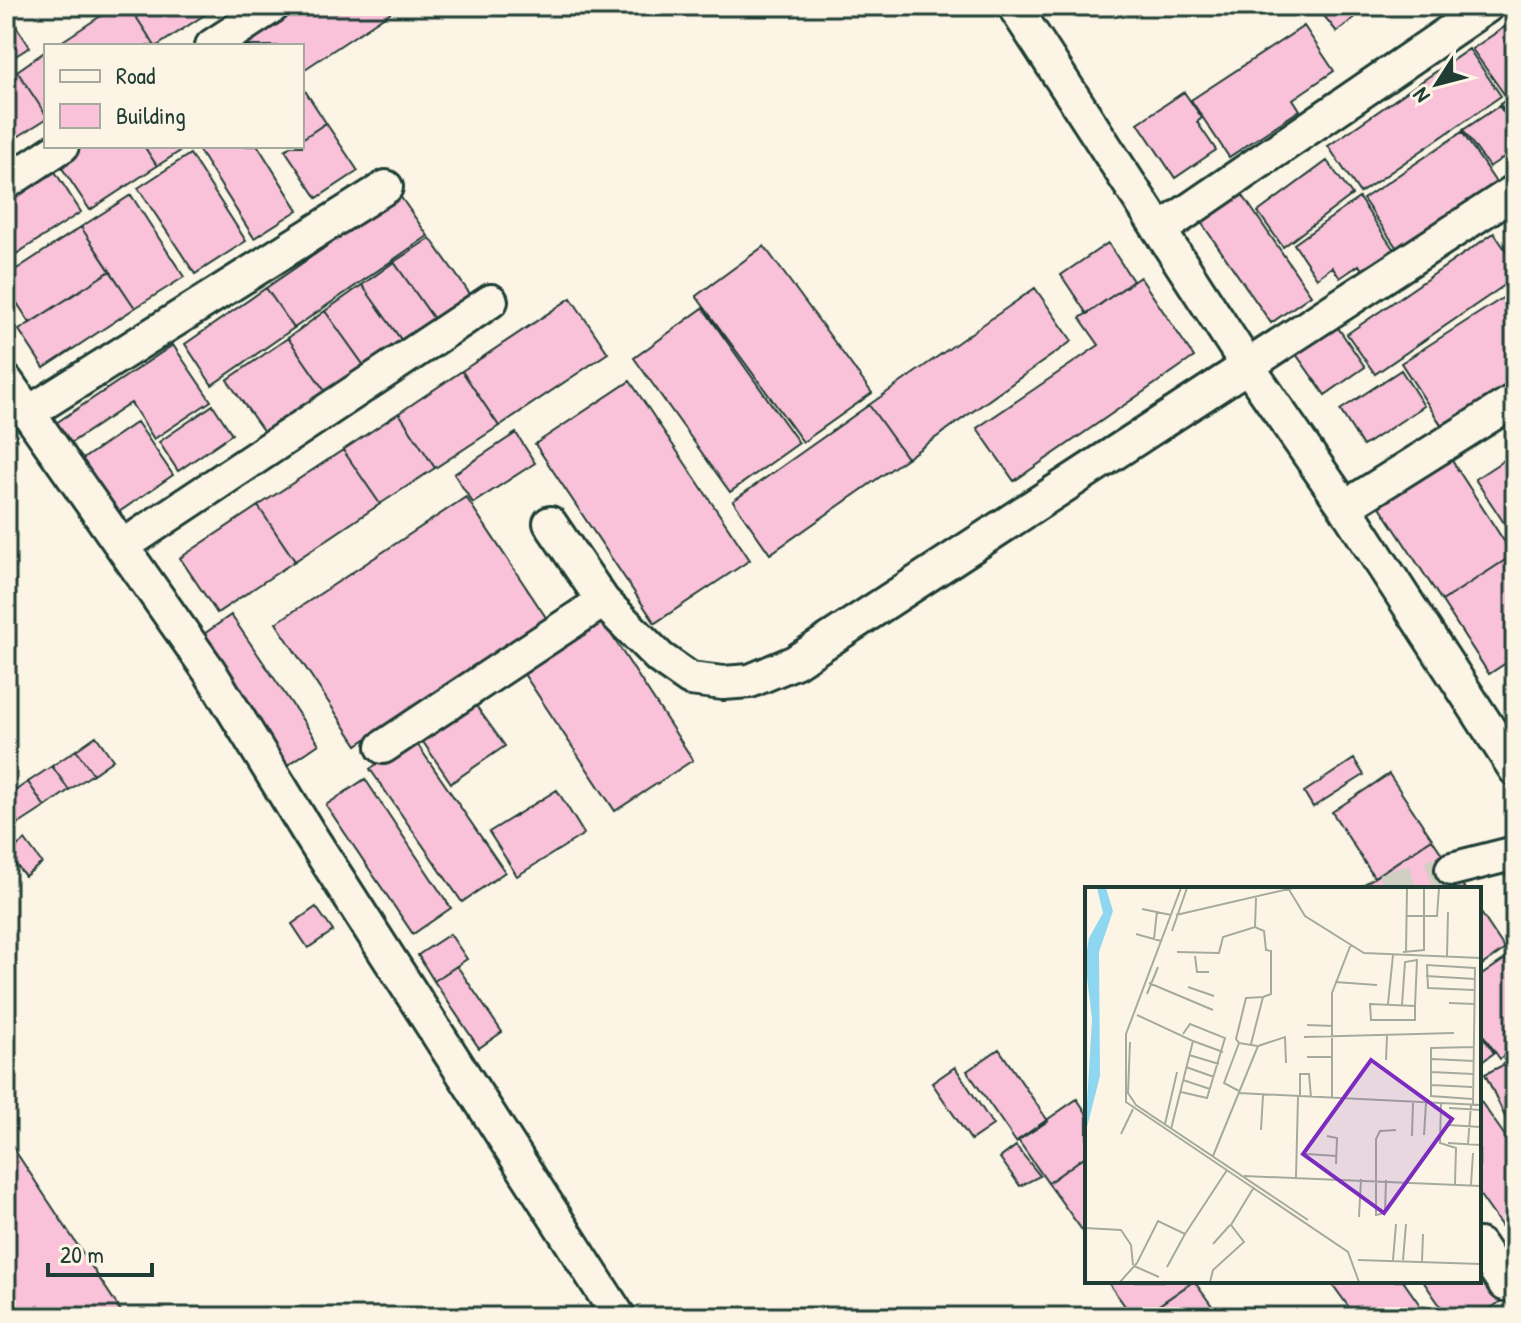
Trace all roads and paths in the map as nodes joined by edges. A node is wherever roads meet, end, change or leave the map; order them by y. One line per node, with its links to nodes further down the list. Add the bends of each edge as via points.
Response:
1 (273, 6): 4 (street)
2 (1014, 6): 9 (street)
3 (1487, 6): 9 (street)
4 (215, 44)
5 (59, 148): 6 (street)
6 (6, 183)
7 (386, 187): 14 (street)
8 (1515, 191): 11 (street)
9 (1160, 230): 11 (street)
10 (491, 301): 17 (street)
11 (1247, 365): 15 (street); 18 (street, via 795,662 750,681 690,679 660,658)
12 (6, 381): 14 (street)
13 (1515, 400): 15 (street)
14 (28, 413): 17 (street)
15 (1345, 507): 20 (street)
16 (550, 523): 18 (street)
17 (123, 546): 25 (street, via 210,672)
18 (603, 601): 19 (street)
19 (383, 747)
20 (1515, 769)
21 (1515, 853): 22 (street)
22 (1452, 869)
23 (1481, 1248): 24 (street)
24 (1505, 1284)
25 (619, 1317)

